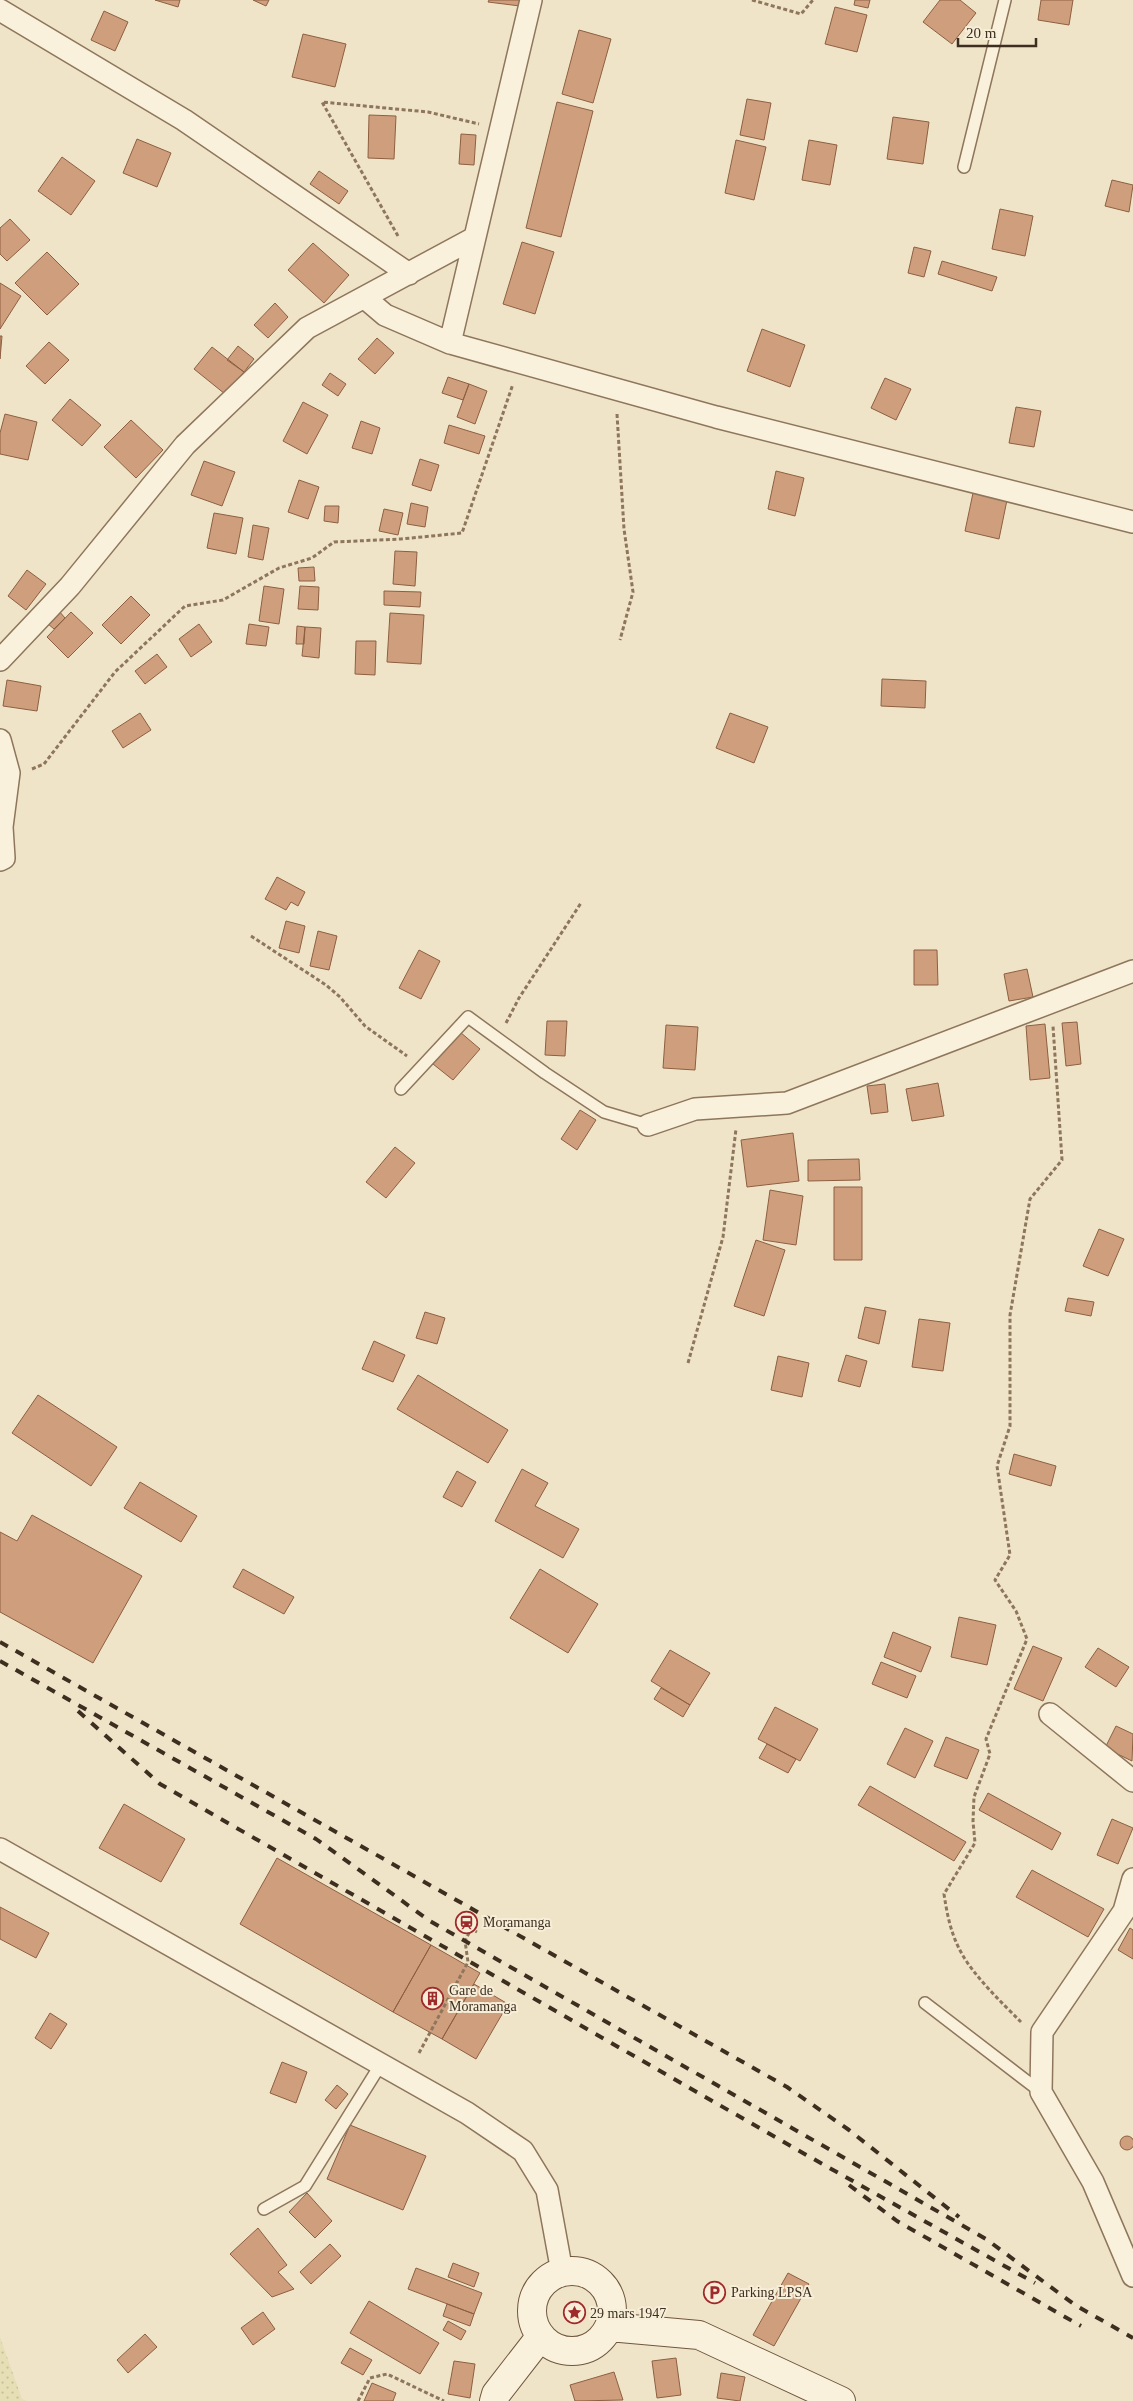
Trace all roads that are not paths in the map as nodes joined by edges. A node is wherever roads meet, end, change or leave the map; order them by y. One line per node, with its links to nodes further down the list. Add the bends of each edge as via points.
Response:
1 (531, 0): 5 (street)
2 (1005, 0): 4 (lane)
3 (0, 10): 6 (street, via 184,120)
4 (964, 167)
5 (474, 238): 6 (street); 8 (street)
6 (413, 272): 7 (street)
7 (364, 298): 8 (street, via 385,315); 10 (street, via 307,328 185,444 70,586)
8 (450, 343): 9 (street, via 716,417)
9 (1133, 522)
10 (0, 660)
11 (0, 740): 12 (street, via 9,773 2,827 4,858)
12 (0, 860)
13 (1133, 971): 15 (street, via 787,1103 695,1109)
14 (401, 1089): 15 (lane, via 468,1017 604,1112)
15 (648, 1125)
16 (1050, 1714): 17 (street)
17 (1133, 1781)
18 (0, 1849): 21 (street)
19 (1133, 1879): 22 (street, via 1124,1911 1042,2032)
20 (924, 2003): 22 (lane)
21 (381, 2064): 23 (lane, via 305,2186); 24 (street, via 467,2113 523,2152 547,2190)
22 (1041, 2092): 25 (street, via 1093,2182)
23 (264, 2209)
24 (562, 2272): 26 (main road, via 575,2271 598,2280 611,2302); 27 (main road, via 540,2286 534,2298 532,2312)
25 (1133, 2276)
26 (609, 2327): 27 (main road, via 591,2346 578,2350 564,2350); 29 (main road, via 699,2335)
27 (541, 2336): 28 (main road)
28 (494, 2401)
29 (841, 2401)

